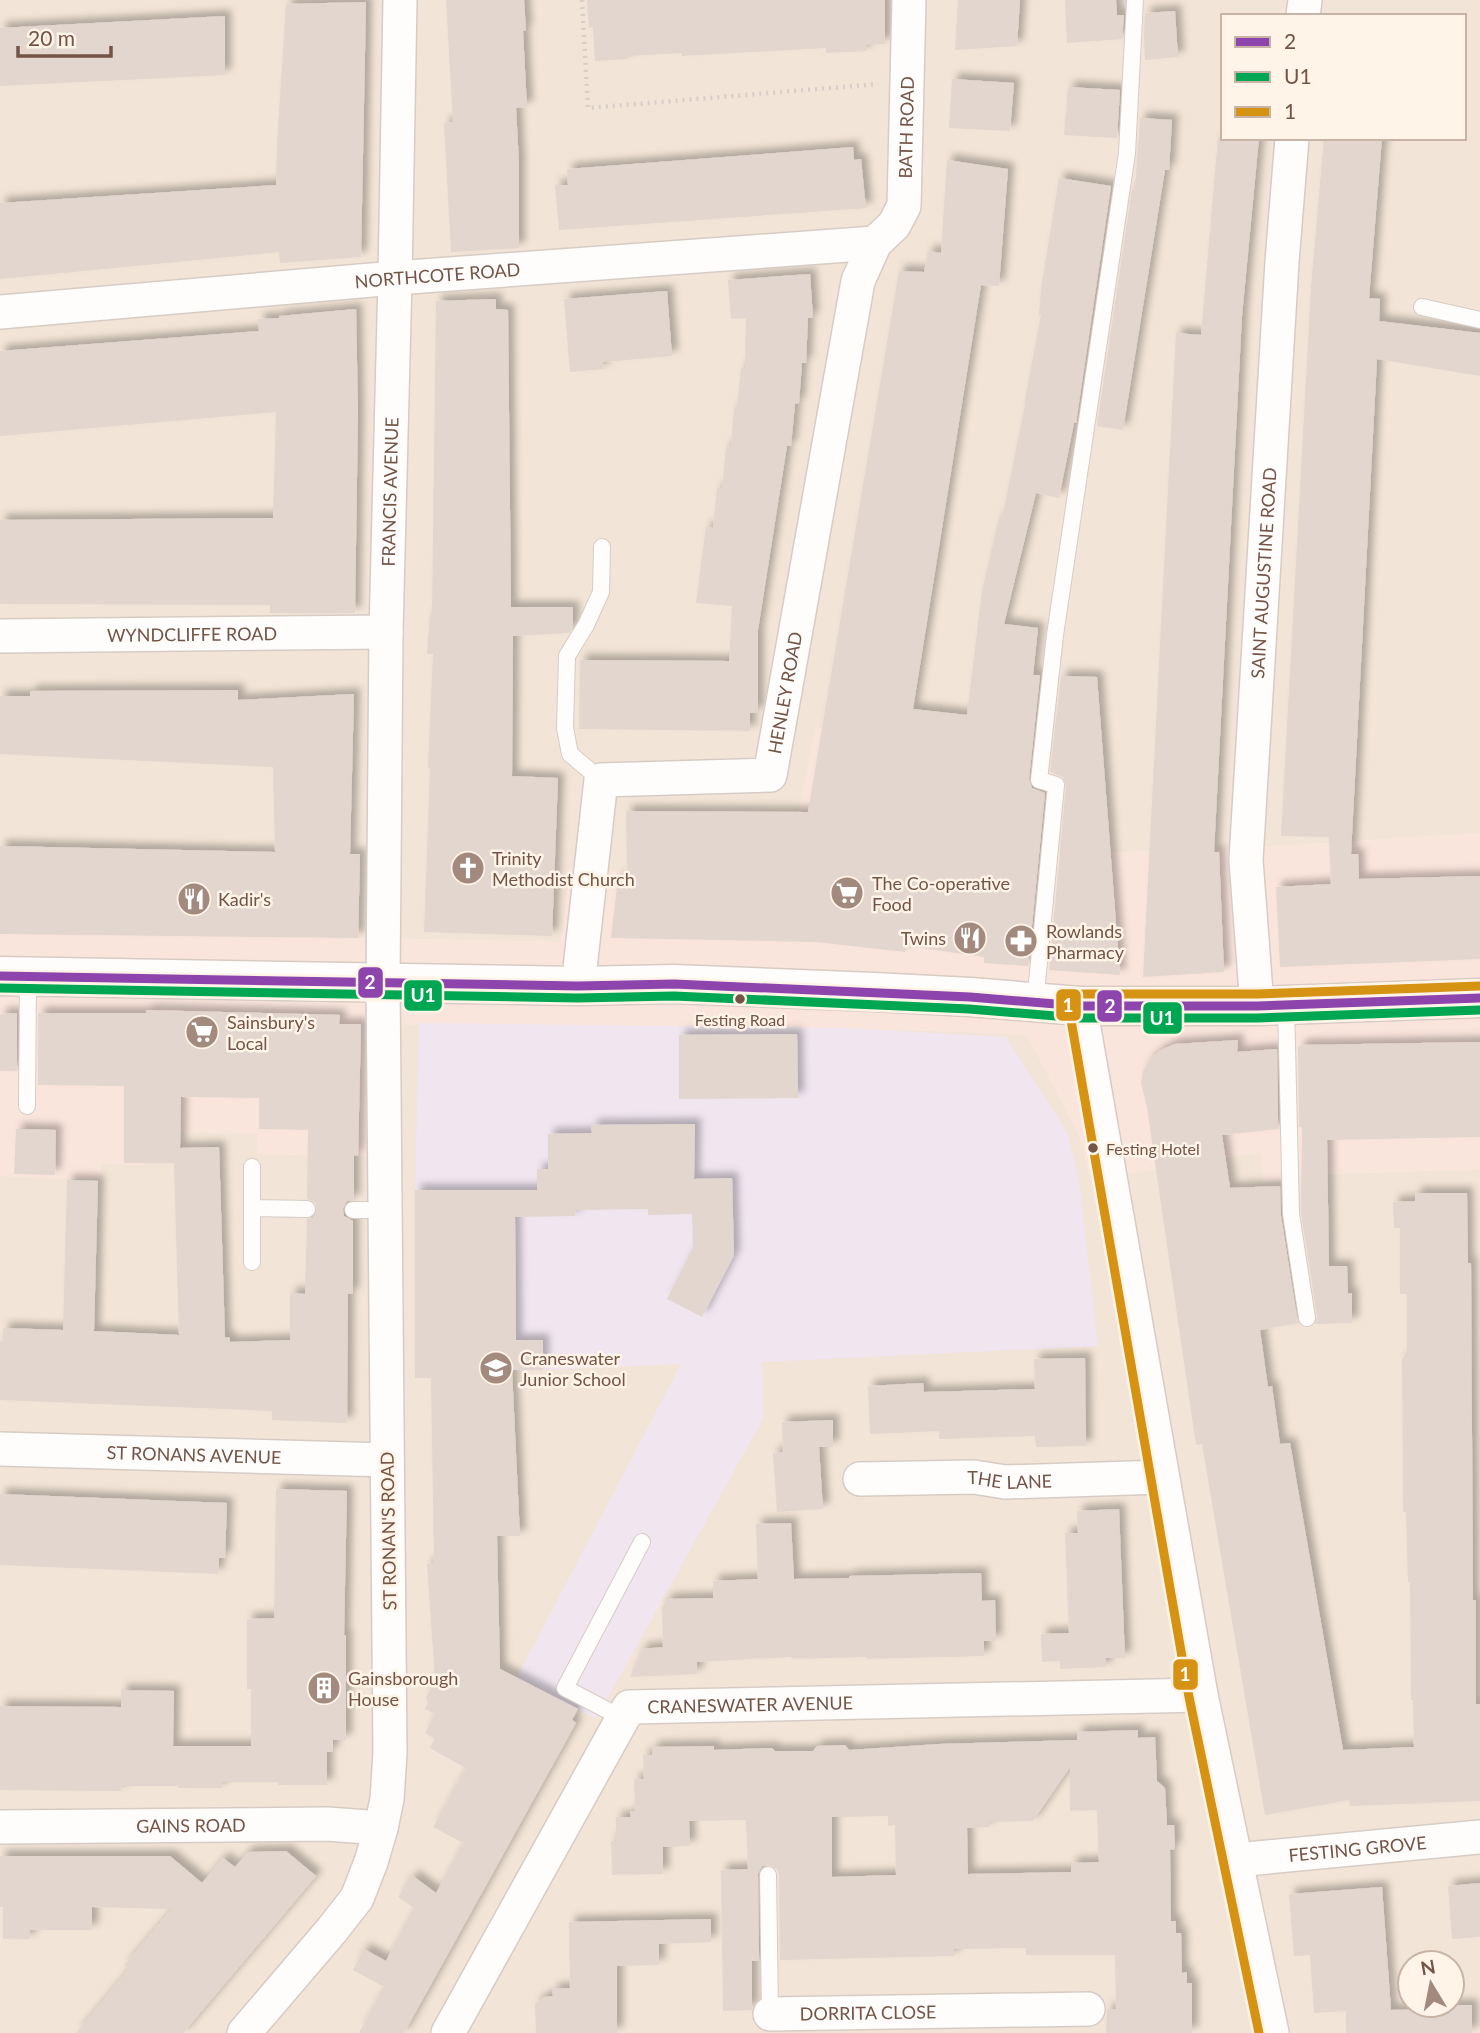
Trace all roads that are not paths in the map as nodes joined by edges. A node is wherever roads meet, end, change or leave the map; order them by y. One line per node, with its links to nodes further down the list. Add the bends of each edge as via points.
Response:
1 (400, 0): 6 (street, FRANCIS AVENUE)
2 (909, 0): 5 (street, BATH ROAD, via 904,206 894,225)
3 (1135, 0): 18 (lane, via 1128,153 1055,635 1039,780 1056,785)
4 (1293, 140): 19 (street, SAINT AUGUSTINE ROAD, via 1246,860)
5 (875, 243): 6 (street, NORTHCOTE ROAD); 13 (street, HENLEY ROAD, via 858,281 770,775)
6 (395, 278): 8 (street, NORTHCOTE ROAD); 11 (street, FRANCIS AVENUE)
7 (1422, 307): 9 (lane)
8 (0, 312)
9 (1480, 320)
10 (602, 547): 13 (lane, via 601,592 567,656 565,728 570,754)
11 (386, 632): 12 (street, WYNDCLIFFE ROAD); 15 (street, FRANCIS AVENUE)
12 (0, 636)
13 (601, 780): 16 (street)
14 (14, 976): 15 (main road); 21 (lane)
15 (383, 983): 16 (main road); 28 (street, ST RONAN'S ROAD, via 369,1210)
16 (578, 986): 18 (main road, via 688,985)
17 (1480, 998): 19 (main road)
18 (1035, 1003): 20 (main road)
19 (1272, 1005): 20 (main road); 26 (lane, via 1291,1214)
20 (1080, 1006): 29 (street)
21 (27, 1106)
22 (253, 1167): 23 (lane)
23 (253, 1209): 24 (lane); 25 (lane)
24 (307, 1209)
25 (252, 1262)
26 (1307, 1318)
27 (0, 1449): 28 (street, ST RONANS AVENUE)
28 (387, 1460): 35 (street, ST RONAN'S ROAD, via 390,1753)
29 (1162, 1477): 30 (street, THE LANE, via 1004,1482 974,1477); 32 (street)
30 (860, 1479)
31 (642, 1542): 33 (lane, via 565,1688)
32 (1201, 1695): 33 (street, CRANESWATER AVENUE, via 629,1707); 37 (street)
33 (622, 1718): 43 (street, CRANESWATER AVENUE)
34 (0, 1827): 35 (street, GAINS ROAD, via 327,1824)
35 (381, 1828): 42 (street, ST RONAN'S ROAD, via 357,1898)
36 (1480, 1837): 37 (street, FESTING GROVE)
37 (1236, 1860): 44 (street)
38 (768, 1875): 40 (lane)
39 (1088, 2009): 41 (street, DORRITA CLOSE)
40 (770, 2014): 41 (street, DORRITA CLOSE)
41 (967, 2022)
42 (244, 2033)
43 (447, 2033)
44 (1272, 2033)

